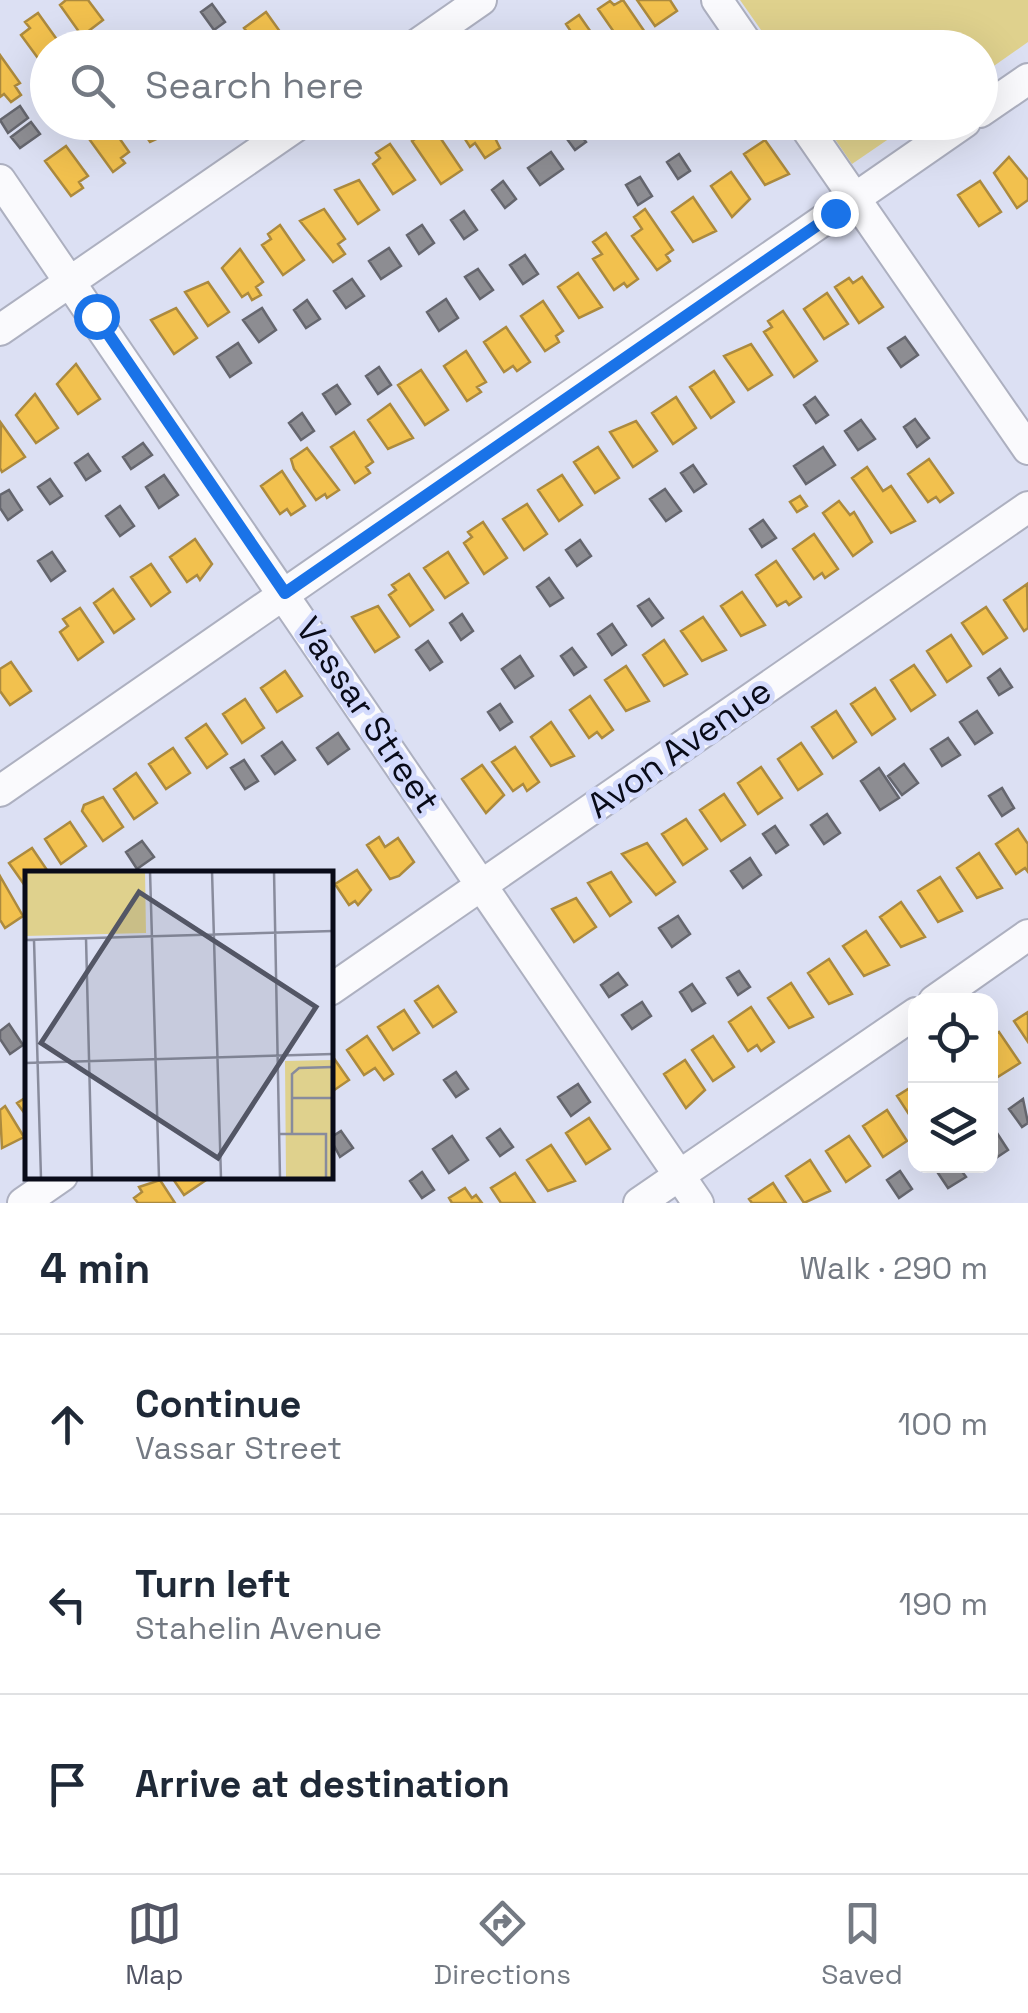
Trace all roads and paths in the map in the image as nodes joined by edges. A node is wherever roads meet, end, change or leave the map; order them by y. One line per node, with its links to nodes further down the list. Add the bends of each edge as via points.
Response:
1 (481, 0): 3 (street)
2 (718, 0): 4 (street)
3 (438, 30)
4 (738, 30)
5 (1028, 79): 6 (street)
6 (998, 100)
7 (276, 140): 12 (street)
8 (814, 140): 11 (street)
9 (939, 140): 11 (street)
10 (0, 180): 12 (street, Vassar Street)
11 (855, 199): 14 (street); 16 (street)
12 (72, 280): 13 (street); 16 (street, Vassar Street)
13 (0, 330)
14 (1028, 449)
15 (1028, 507): 18 (street, Avon Avenue)
16 (285, 593): 17 (street); 18 (street, Vassar Street)
17 (0, 791)
18 (482, 884): 20 (street, Avon Avenue); 23 (street, Vassar Street)
19 (1028, 935): 21 (street)
20 (332, 989)
21 (944, 993)
22 (908, 1019): 23 (street)
23 (680, 1176): 26 (street); 27 (street, Vassar Street)
24 (59, 1178): 25 (street)
25 (22, 1203)
26 (639, 1203)
27 (698, 1203)

